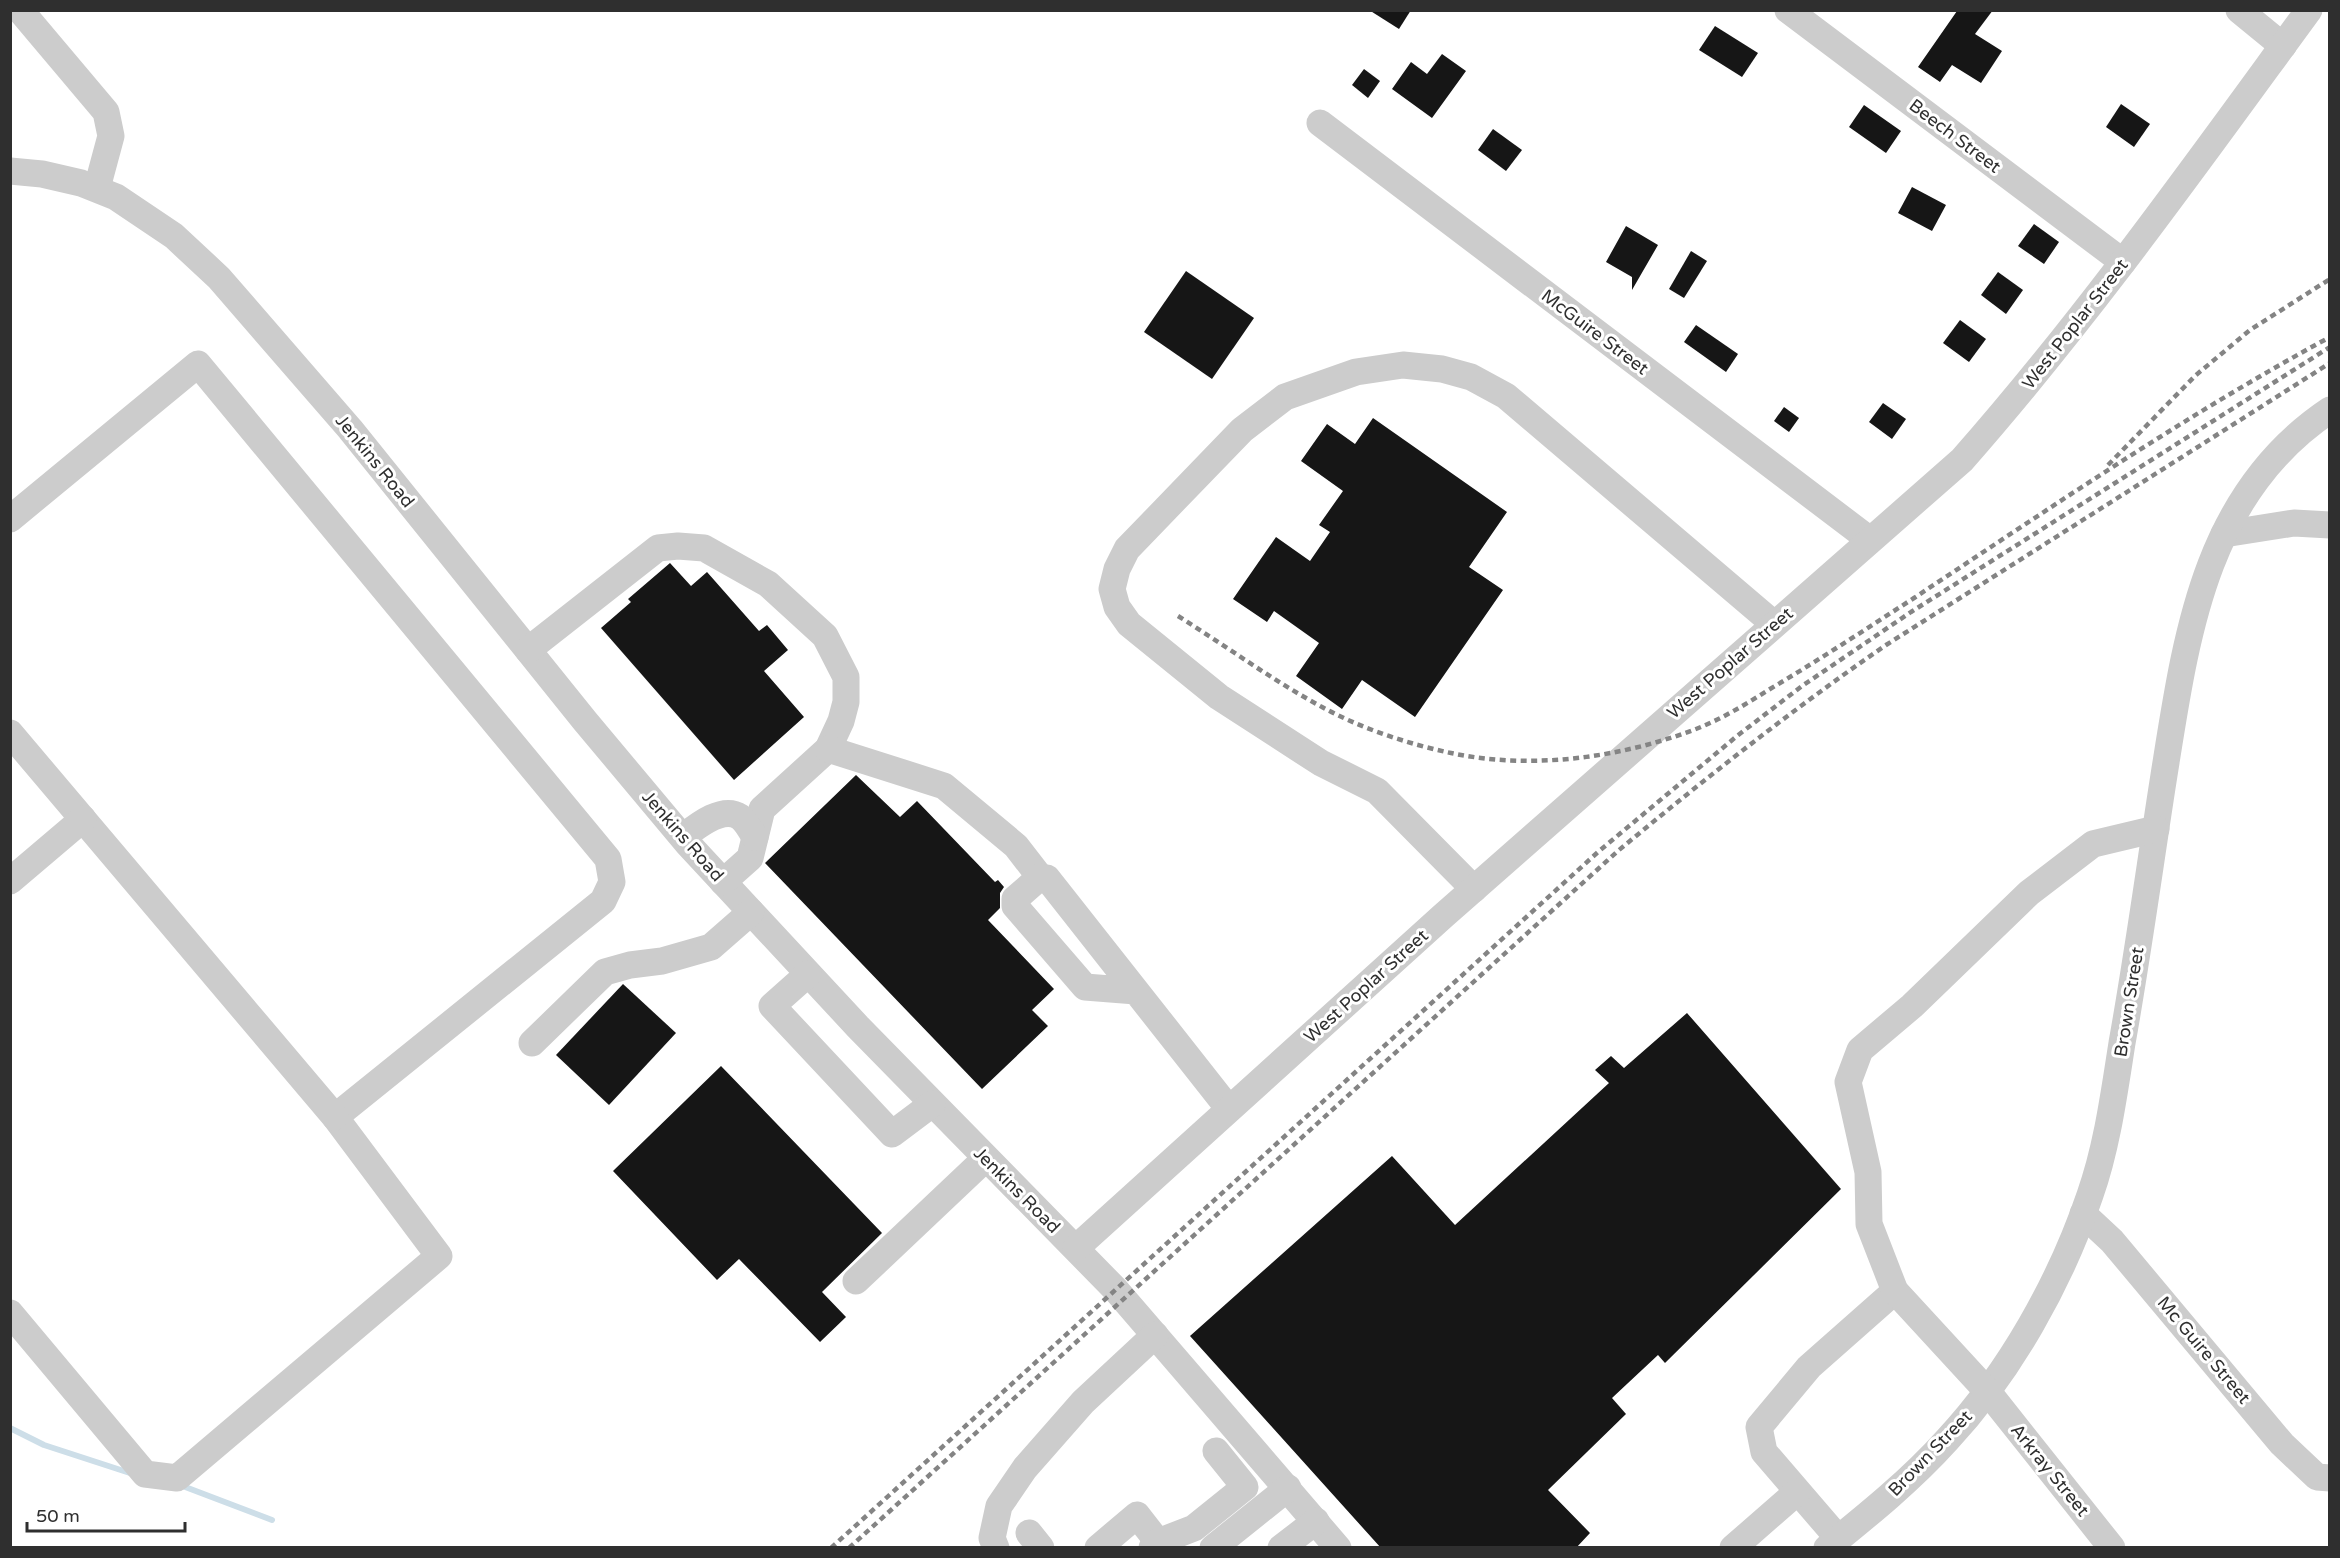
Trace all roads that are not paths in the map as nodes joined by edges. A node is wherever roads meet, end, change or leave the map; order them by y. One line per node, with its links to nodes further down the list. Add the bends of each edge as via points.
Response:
1 (20, 10): 8 (street, via 106,112 111,136)
2 (1788, 10): 9 (street, Beech Street)
3 (2239, 10): 5 (street)
4 (2309, 10): 5 (street, West Poplar Street)
5 (2283, 46): 9 (street, West Poplar Street)
6 (1320, 123): 14 (street, McGuire Street)
7 (10, 171): 8 (street, Jenkins Road, via 42,174)
8 (97, 188): 16 (street, Jenkins Road, via 174,236 241,300)
9 (2123, 262): 14 (street, West Poplar Street, via 2022,392 1962,460)
10 (2330, 410): 13 (street, Brown Street, via 2308,424 2270,461 2242,499)
11 (10, 519): 33 (street, via 198,364 608,859 612,882 603,901)
12 (2330, 525): 13 (street, via 2294,523)
13 (2224, 534): 20 (street, Brown Street, via 2201,587 2188,635)
14 (1870, 540): 15 (street, West Poplar Street)
15 (1774, 624): 26 (street, West Poplar Street); 26 (street, via 1506,396 1471,377 1402,365 1356,372 1285,397 1242,430 1127,549 1112,589 1117,607 1129,624 1219,696 1321,763 1377,791)
16 (528, 650): 18 (street, via 658,548 704,548 768,584 825,636 846,677 843,712); 21 (street, Jenkins Road)
17 (10, 733): 19 (street)
18 (828, 749): 22 (street, via 762,809); 23 (street, via 944,786 1016,846)
19 (83, 819): 24 (street); 33 (street)
20 (2156, 829): 35 (street, Brown Street, via 2112,1106); 38 (street, via 2093,844 2029,893 1912,1006 1860,1050 1848,1082 1868,1172 1869,1224)
21 (683, 837): 22 (street, via 704,821 728,814 740,817); 25 (street, Jenkins Road)
22 (755, 837): 25 (street, via 750,858)
23 (1040, 878): 29 (street, via 1047,878); 29 (street, via 1015,899 1015,906 1085,987)
24 (10, 881)
25 (723, 882): 27 (street, Jenkins Road)
26 (1474, 889): 32 (street, West Poplar Street)
27 (751, 912): 28 (street, Jenkins Road); 30 (street, via 711,947 605,972)
28 (808, 974): 31 (street, Jenkins Road); 31 (street, via 772,1006 892,1134)
29 (1136, 991): 32 (street)
30 (532, 1043)
31 (932, 1104): 34 (street, Jenkins Road)
32 (1230, 1109): 36 (street, West Poplar Street)
33 (335, 1117): 39 (street, via 439,1256 177,1478 145,1474)
34 (985, 1159): 36 (street, Jenkins Road); 37 (street)
35 (2084, 1214): 41 (street, Brown Street, via 2046,1295); 43 (street, Mc Guire Street, via 2112,1241 2282,1444 2317,1477)
36 (1076, 1248): 40 (street, Jenkins Road)
37 (856, 1281)
38 (1895, 1291): 41 (street, Arkray Street); 45 (street, via 1809,1367 1759,1427 1764,1452)
39 (10, 1313)
40 (1155, 1335): 44 (street, Jenkins Road); 49 (street, via 1083,1402 1025,1468 999,1506 992,1538)
41 (1988, 1392): 47 (street, Brown Street, via 1902,1486); 55 (street, Arkray Street)
42 (1216, 1451): 48 (street, via 1245,1486 1194,1528)
43 (2330, 1478)
44 (1288, 1488): 46 (street, Jenkins Road); 51 (street)
45 (1797, 1492): 47 (street); 54 (street)
46 (1316, 1521): 52 (street); 53 (street, Jenkins Road)
47 (1832, 1543)
48 (1155, 1545): 50 (street, via 1137,1515)
49 (996, 1548)
50 (1098, 1548)
51 (1213, 1548)
52 (1281, 1548)
53 (1338, 1548)
54 (1733, 1548)
55 (2112, 1548)

